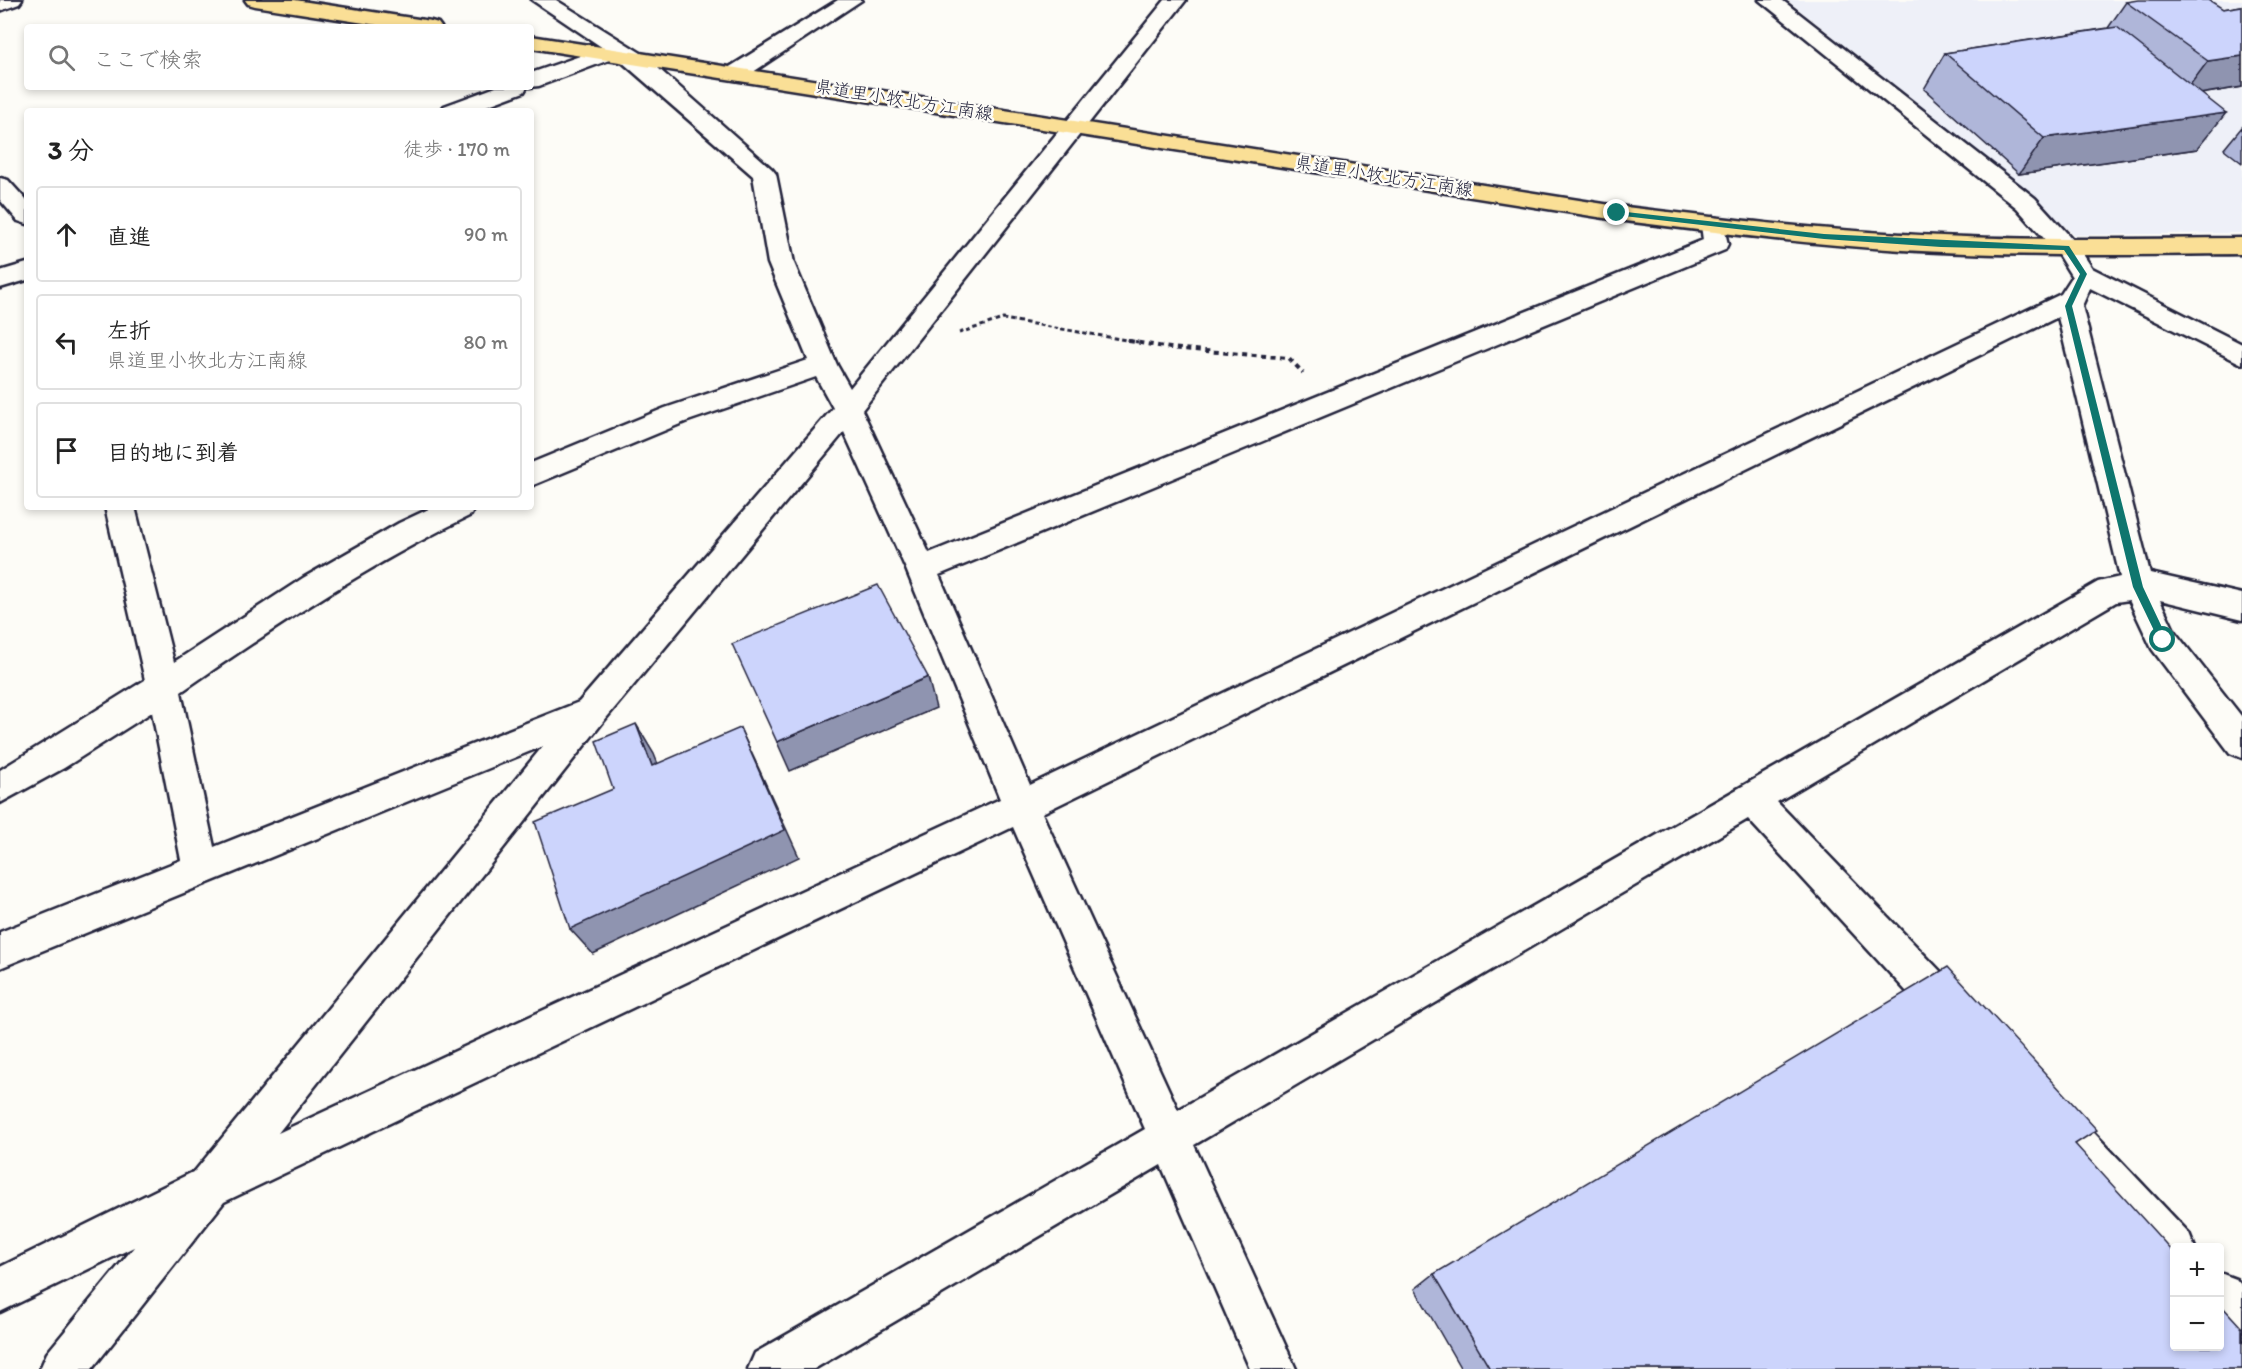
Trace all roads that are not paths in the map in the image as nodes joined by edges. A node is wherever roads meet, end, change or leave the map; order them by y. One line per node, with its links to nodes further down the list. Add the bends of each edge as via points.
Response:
1 (12, 0): 7 (street)
2 (255, 0): 8 (main road)
3 (542, 0): 10 (street)
4 (852, 0): 11 (street)
5 (1174, 0): 15 (street)
6 (1769, 0): 20 (street, via 2025,203)
7 (0, 5)
8 (411, 24)
9 (534, 42): 10 (main road, 県道里小牧北方江南線)
10 (619, 56): 11 (main road, 県道里小牧北方江南線); 12 (street); 25 (street, via 764,174 781,263)
11 (736, 73): 15 (main road, 県道里小牧北方江南線)
12 (534, 80)
13 (508, 90): 14 (street)
14 (460, 108)
15 (1072, 127): 18 (main road, 県道里小牧北方江南線); 26 (street)
16 (0, 185): 17 (street)
17 (24, 213)
18 (1713, 225): 20 (main road, 県道里小牧北方江南線, via 1859,239); 30 (street, via 1716,244)
19 (2242, 246): 20 (main road, 県道里小牧北方江南線)
20 (2066, 248): 23 (street)
21 (24, 272): 22 (street)
22 (0, 280)
23 (2077, 287): 24 (street); 31 (street, via 2068,306); 38 (street)
24 (2242, 355)
25 (823, 365): 26 (street); 27 (street, via 675,416)
26 (848, 409): 30 (street); 34 (street)
27 (534, 474)
28 (121, 510): 33 (street)
29 (453, 510): 33 (street, via 420,525 272,611)
30 (921, 569): 38 (street)
31 (2138, 587): 32 (street, via 2150,585); 35 (street, via 2163,640); 37 (street, via 2109,591)
32 (2242, 608)
33 (163, 685): 36 (street); 39 (street)
34 (591, 712): 39 (street); 44 (street)
35 (2242, 743)
36 (0, 788)
37 (1751, 798): 41 (street); 43 (street)
38 (1021, 806): 43 (street); 44 (street)
39 (201, 871): 40 (street)
40 (0, 950)
41 (1979, 1040)
42 (2020, 1083): 45 (street)
43 (1169, 1136): 50 (street); 51 (street)
44 (213, 1185): 46 (street); 49 (street)
45 (2170, 1243)
46 (0, 1290)
47 (2222, 1297): 48 (street)
48 (2242, 1319)
49 (63, 1369)
50 (771, 1369)
51 (1273, 1369)

